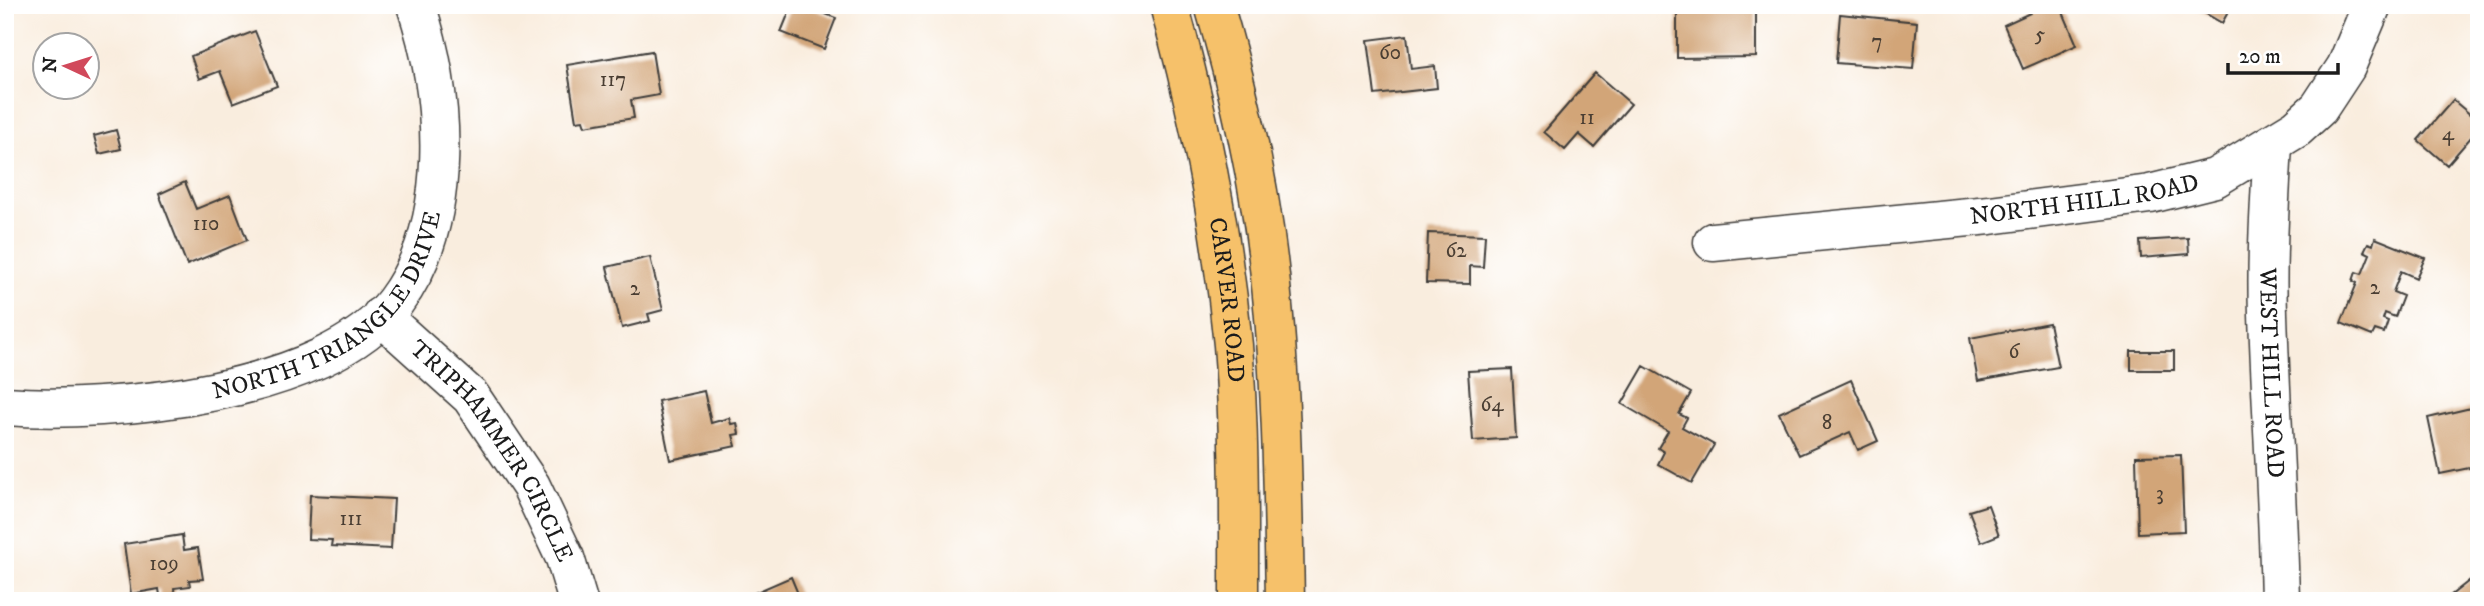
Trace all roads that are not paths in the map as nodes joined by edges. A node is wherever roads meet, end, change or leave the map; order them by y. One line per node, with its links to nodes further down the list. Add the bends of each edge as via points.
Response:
1 (416, 5): 7 (street, NORTH TRIANGLE DRIVE, via 437,86 438,176 416,265)
2 (1170, 5): 10 (highway, CARVER ROAD, via 1207,162 1230,320 1239,462)
3 (1214, 5): 11 (highway, CARVER ROAD, via 1244,120 1270,276 1280,409)
4 (2372, 5): 5 (street, NORTH HILL ROAD, via 2346,66 2319,108)
5 (2273, 144): 6 (street, NORTH HILL ROAD, via 2215,178 2150,194); 12 (street, WEST HILL ROAD, via 2268,313)
6 (1713, 242)
7 (381, 316): 8 (street, NORTH TRIANGLE DRIVE, via 314,361 265,380 213,392 111,405); 9 (street, TRIPHAMMER CIRCLE, via 471,397 531,486 565,558)
8 (5, 405)
9 (578, 601)
10 (1239, 601)
11 (1285, 601)
12 (2280, 601)

